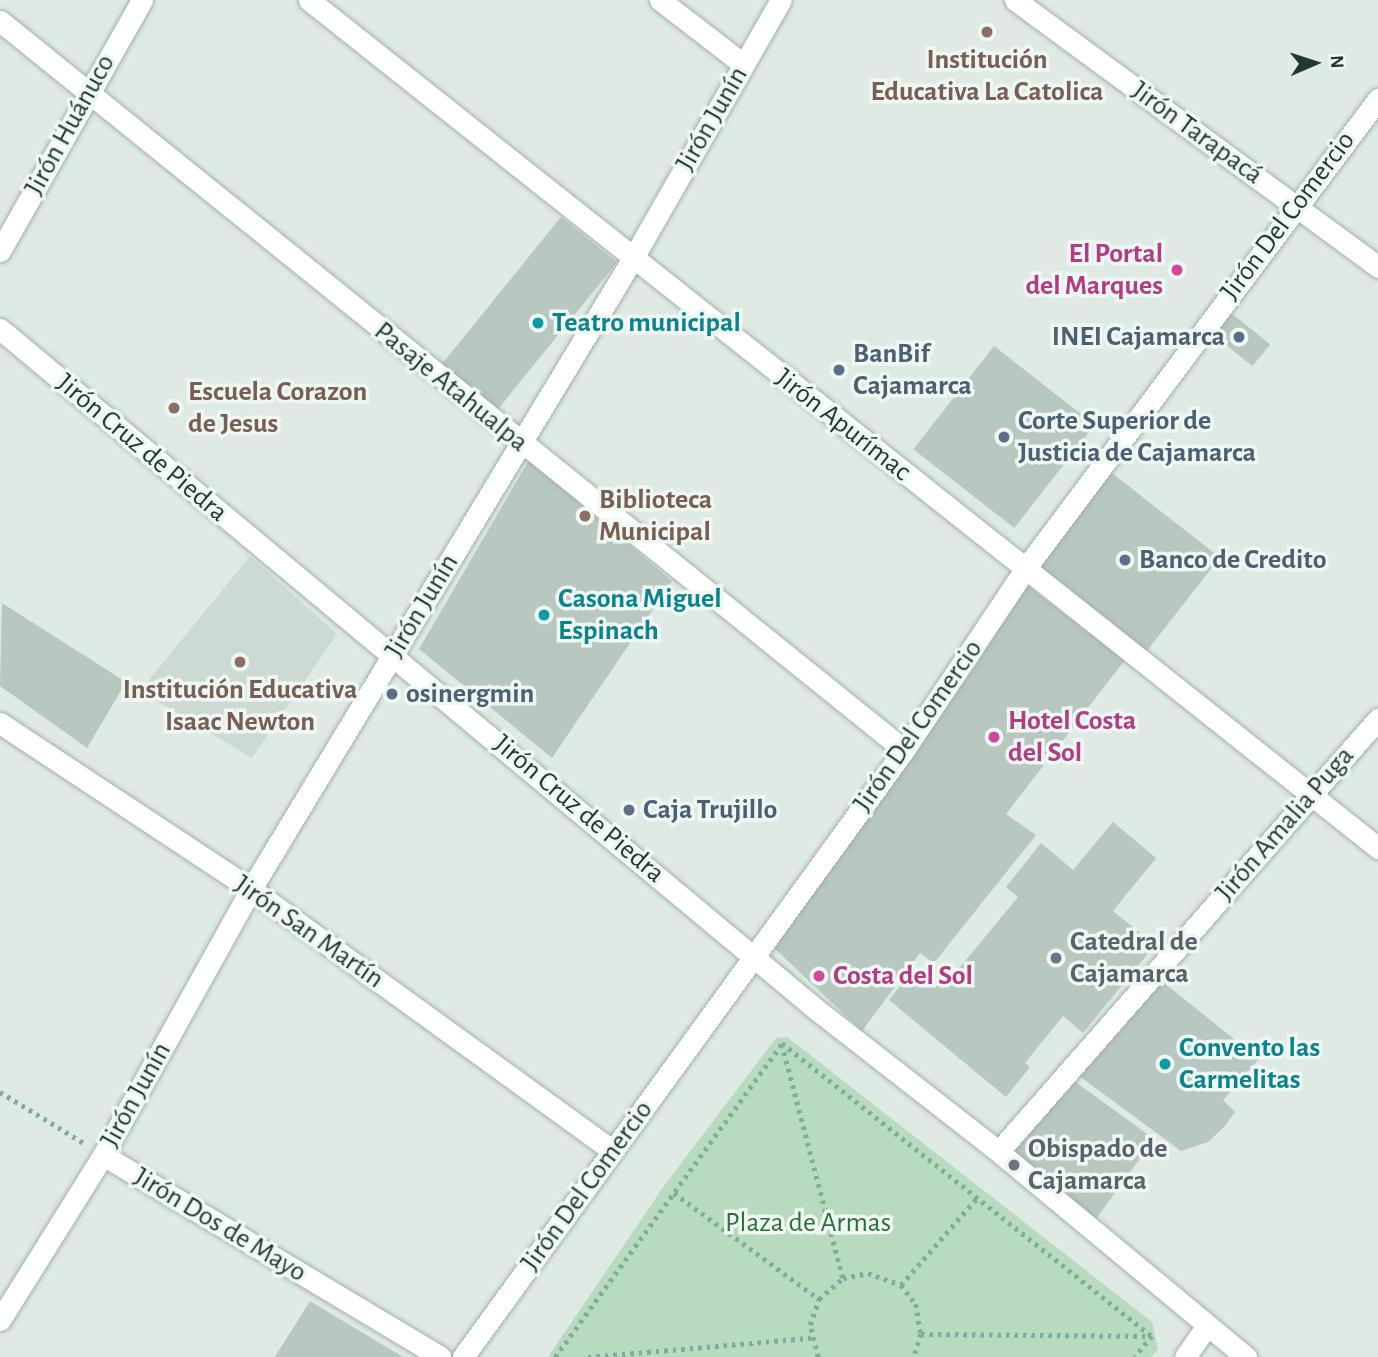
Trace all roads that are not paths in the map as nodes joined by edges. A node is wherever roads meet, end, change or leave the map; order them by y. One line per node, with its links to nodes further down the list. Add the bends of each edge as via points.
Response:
1 (142, 0): 8 (street, Jirón Huánuco)
2 (309, 0): 12 (street, Jirón Apurímac)
3 (660, 0): 7 (street)
4 (780, 0): 7 (street, Jirón Junín)
5 (1015, 0): 10 (street, Jirón Tarapacá)
6 (0, 21): 8 (street, Pasaje Atahualpa)
7 (743, 64): 12 (street, Jirón Junín)
8 (88, 93): 11 (street, Jirón Huánuco); 15 (street, Pasaje Atahualpa)
9 (1378, 99): 10 (street, Jirón Del Comercio)
10 (1296, 205): 13 (street, Jirón Tarapacá); 16 (street, Jirón Del Comercio)
11 (0, 251)
12 (633, 258): 15 (street, Jirón Junín); 16 (street, Jirón Apurímac)
13 (1378, 267)
14 (0, 329): 17 (street, Jirón Cruz de Piedra)
15 (521, 444): 17 (street, Jirón Junín); 20 (street, Pasaje Atahualpa)
16 (1025, 569): 20 (street, Jirón Del Comercio); 21 (street, Jirón Apurímac)
17 (390, 657): 23 (street, Jirón Junín); 24 (street, Jirón Cruz de Piedra)
18 (1378, 719): 21 (street, Jirón Amalia Puga)
19 (0, 723): 23 (street, Jirón San Martín)
20 (904, 750): 24 (street, Jirón Del Comercio)
21 (1311, 794): 22 (street, Jirón Apurímac); 26 (street, Jirón Amalia Puga)
22 (1378, 848)
23 (251, 890): 25 (street, Jirón San Martín); 27 (street, Jirón Junín)
24 (756, 954): 25 (street, Jirón Del Comercio); 26 (street, Jirón Cruz de Piedra, via 817,1010)
25 (612, 1150): 31 (street, Jirón Del Comercio)
26 (999, 1152): 29 (street, Jirón Cruz de Piedra)
27 (103, 1155): 28 (street, Jirón Junín); 30 (street, Jirón Dos de Mayo)
28 (0, 1320)
29 (1206, 1327): 32 (street); 33 (street, Jirón Cruz de Piedra)
30 (440, 1357)
31 (463, 1357)
32 (1185, 1357)
33 (1246, 1357)

